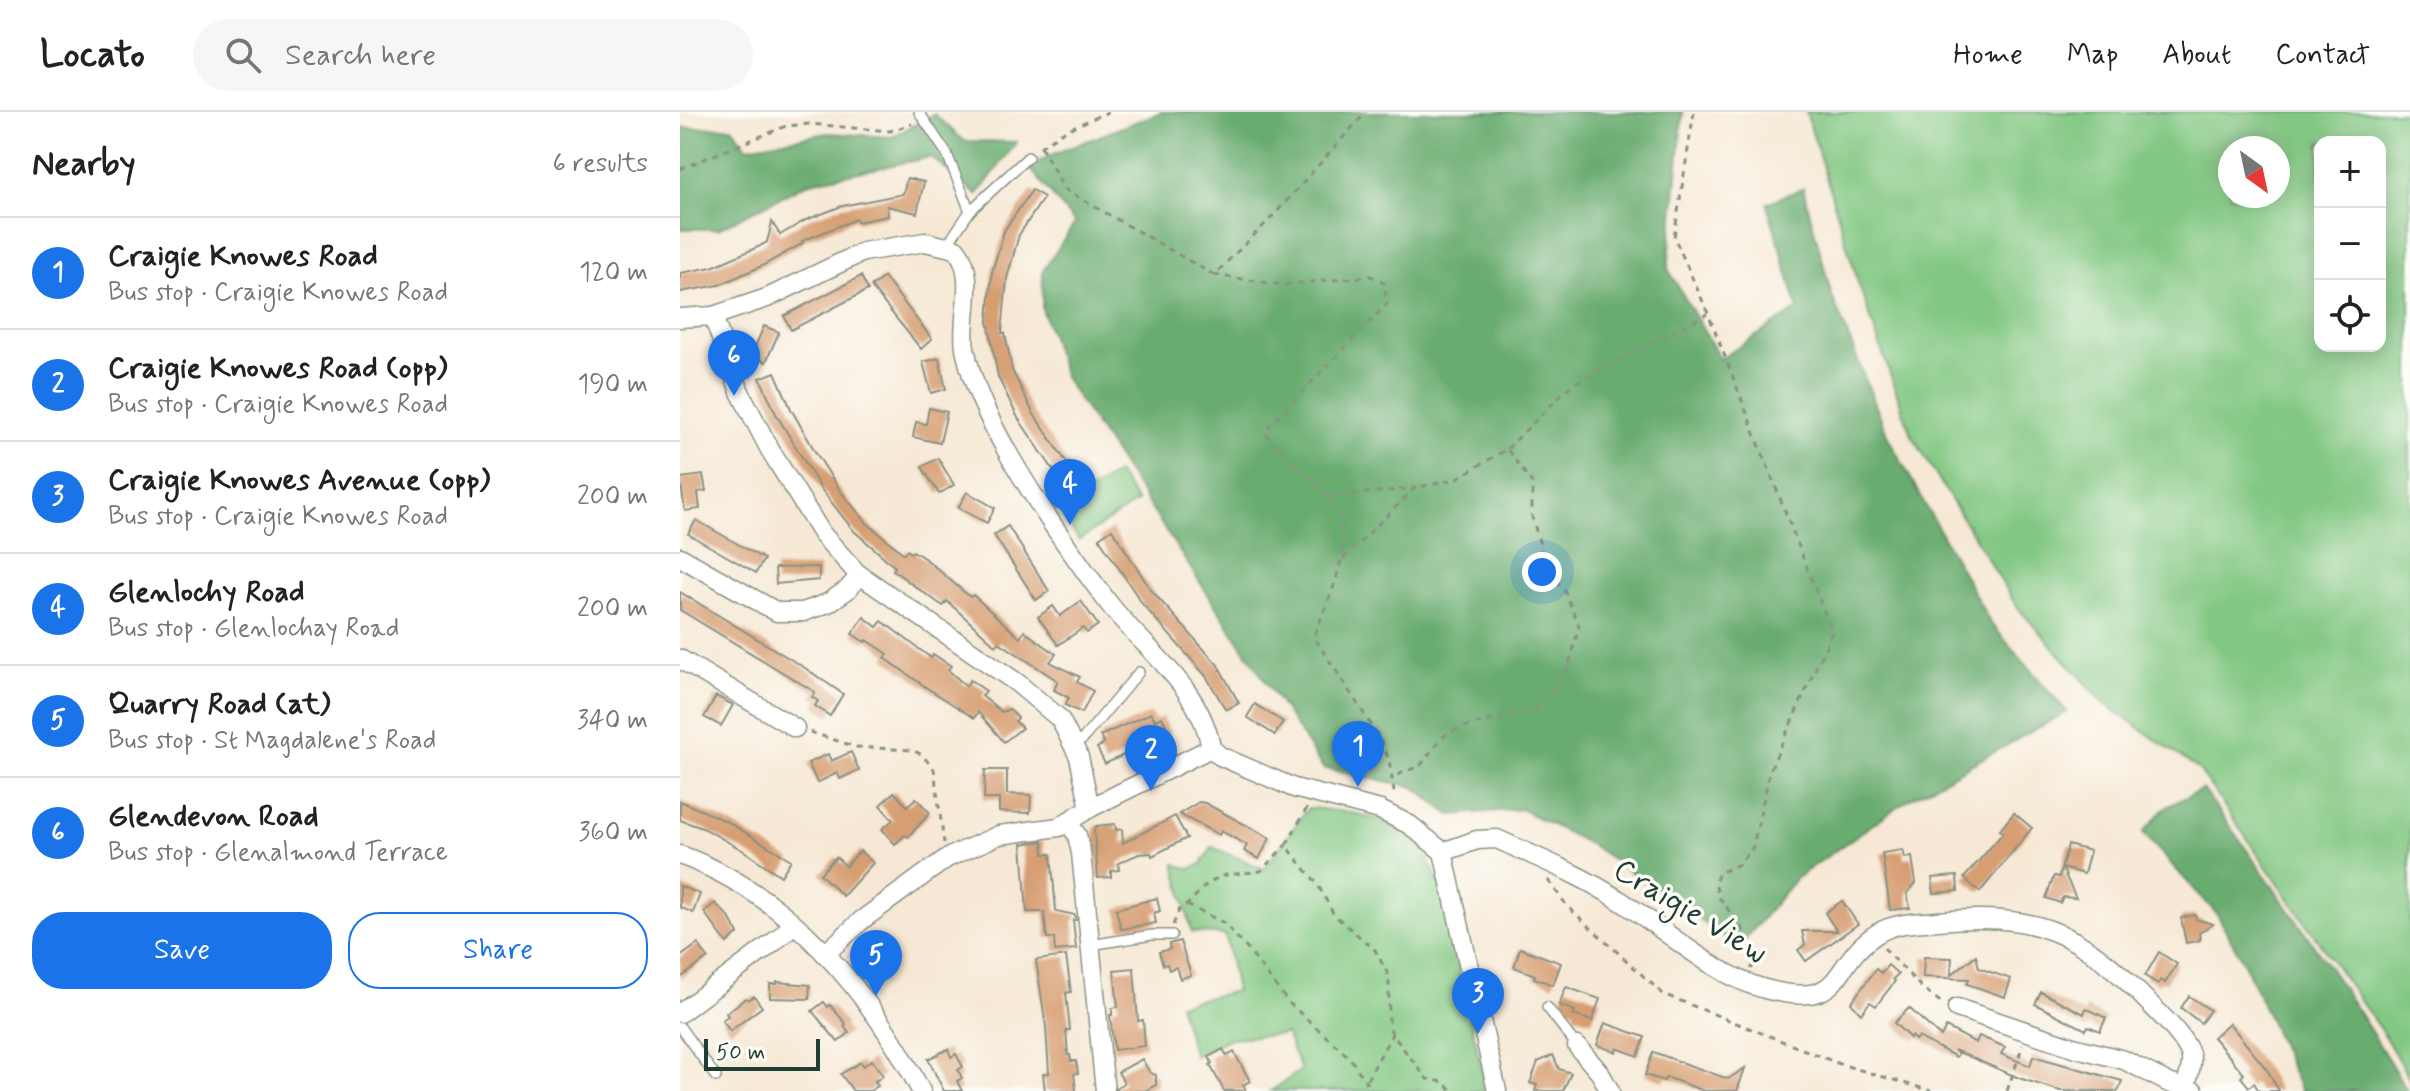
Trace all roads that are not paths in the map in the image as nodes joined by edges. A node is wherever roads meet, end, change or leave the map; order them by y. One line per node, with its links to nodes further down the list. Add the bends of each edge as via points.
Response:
1 (921, 116): 3 (lane, via 947,154)
2 (1028, 157): 3 (lane)
3 (970, 211): 4 (lane)
4 (947, 245): 5 (street, via 925,242 863,252 767,298); 13 (street, via 967,265 963,323 971,374 1009,456 1108,603 1188,694)
5 (713, 316): 6 (street); 8 (street, via 740,392 770,450 822,534)
6 (680, 318)
7 (680, 557): 8 (street, via 777,612 803,612 828,603 847,590)
8 (857, 573): 12 (street, via 1038,699 1060,719)
9 (680, 659): 11 (street)
10 (1139, 672): 12 (lane)
11 (795, 728)
12 (1074, 744): 14 (street)
13 (1211, 748): 14 (street); 16 (street, via 1312,793 1380,810 1419,831)
14 (1090, 808): 15 (street)
15 (1068, 822): 20 (street, via 1081,853); 21 (street, via 999,835 947,858)
16 (1443, 852): 28 (street, Craigie View, via 1497,839 1614,896 1717,968 1764,989 1809,995 1833,985 1873,937 1898,925 1995,919 2044,928 2075,940 2118,971 2186,1045); 31 (street)
17 (680, 855): 18 (street, via 730,877)
18 (793, 925): 21 (street); 24 (street)
19 (1172, 935): 20 (lane)
20 (1090, 945): 30 (street)
21 (825, 954): 29 (street, via 874,1011)
22 (1547, 1007): 26 (lane)
23 (1957, 1008): 28 (street, via 2124,1060)
24 (680, 1013)
25 (680, 1027): 27 (lane)
26 (1577, 1046): 32 (street)
27 (716, 1077)
28 (2190, 1089)
29 (921, 1091)
30 (1105, 1091)
31 (1497, 1091)
32 (1610, 1091)

